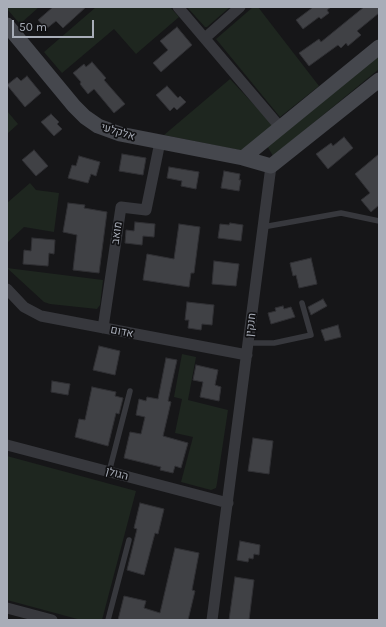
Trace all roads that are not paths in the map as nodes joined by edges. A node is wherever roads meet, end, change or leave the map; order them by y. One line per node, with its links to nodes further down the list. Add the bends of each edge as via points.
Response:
1 (178, 7): 4 (street)
2 (240, 7): 4 (street)
3 (7, 25): 8 (street, אלקלעי, via 74,106 89,120 113,132)
4 (205, 38): 7 (street)
5 (379, 47): 7 (street)
6 (379, 80): 10 (street)
7 (280, 127): 9 (street)
8 (160, 142): 9 (street, אלקלעי); 15 (street, מואב, via 146,210 121,207)
9 (243, 158): 10 (street, אלקלעי)
10 (271, 166): 12 (street, חנקין)
11 (379, 221): 12 (lane, via 341,213)
12 (263, 227): 16 (street, חנקין)
13 (7, 288): 15 (street, אדום, via 22,305 38,316)
14 (302, 303): 16 (lane, via 311,335 274,343)
15 (103, 328): 17 (street, אדום)
16 (248, 342): 17 (street, חנקין)
17 (247, 355): 21 (street, חנקין)
18 (130, 392): 20 (lane)
19 (7, 445): 20 (street, הגולן)
20 (109, 472): 21 (street, הגולן)
21 (228, 503): 26 (street, חנקין)
22 (129, 540): 25 (lane)
23 (7, 608): 24 (street)
24 (52, 620)
25 (108, 620)
26 (212, 620)

